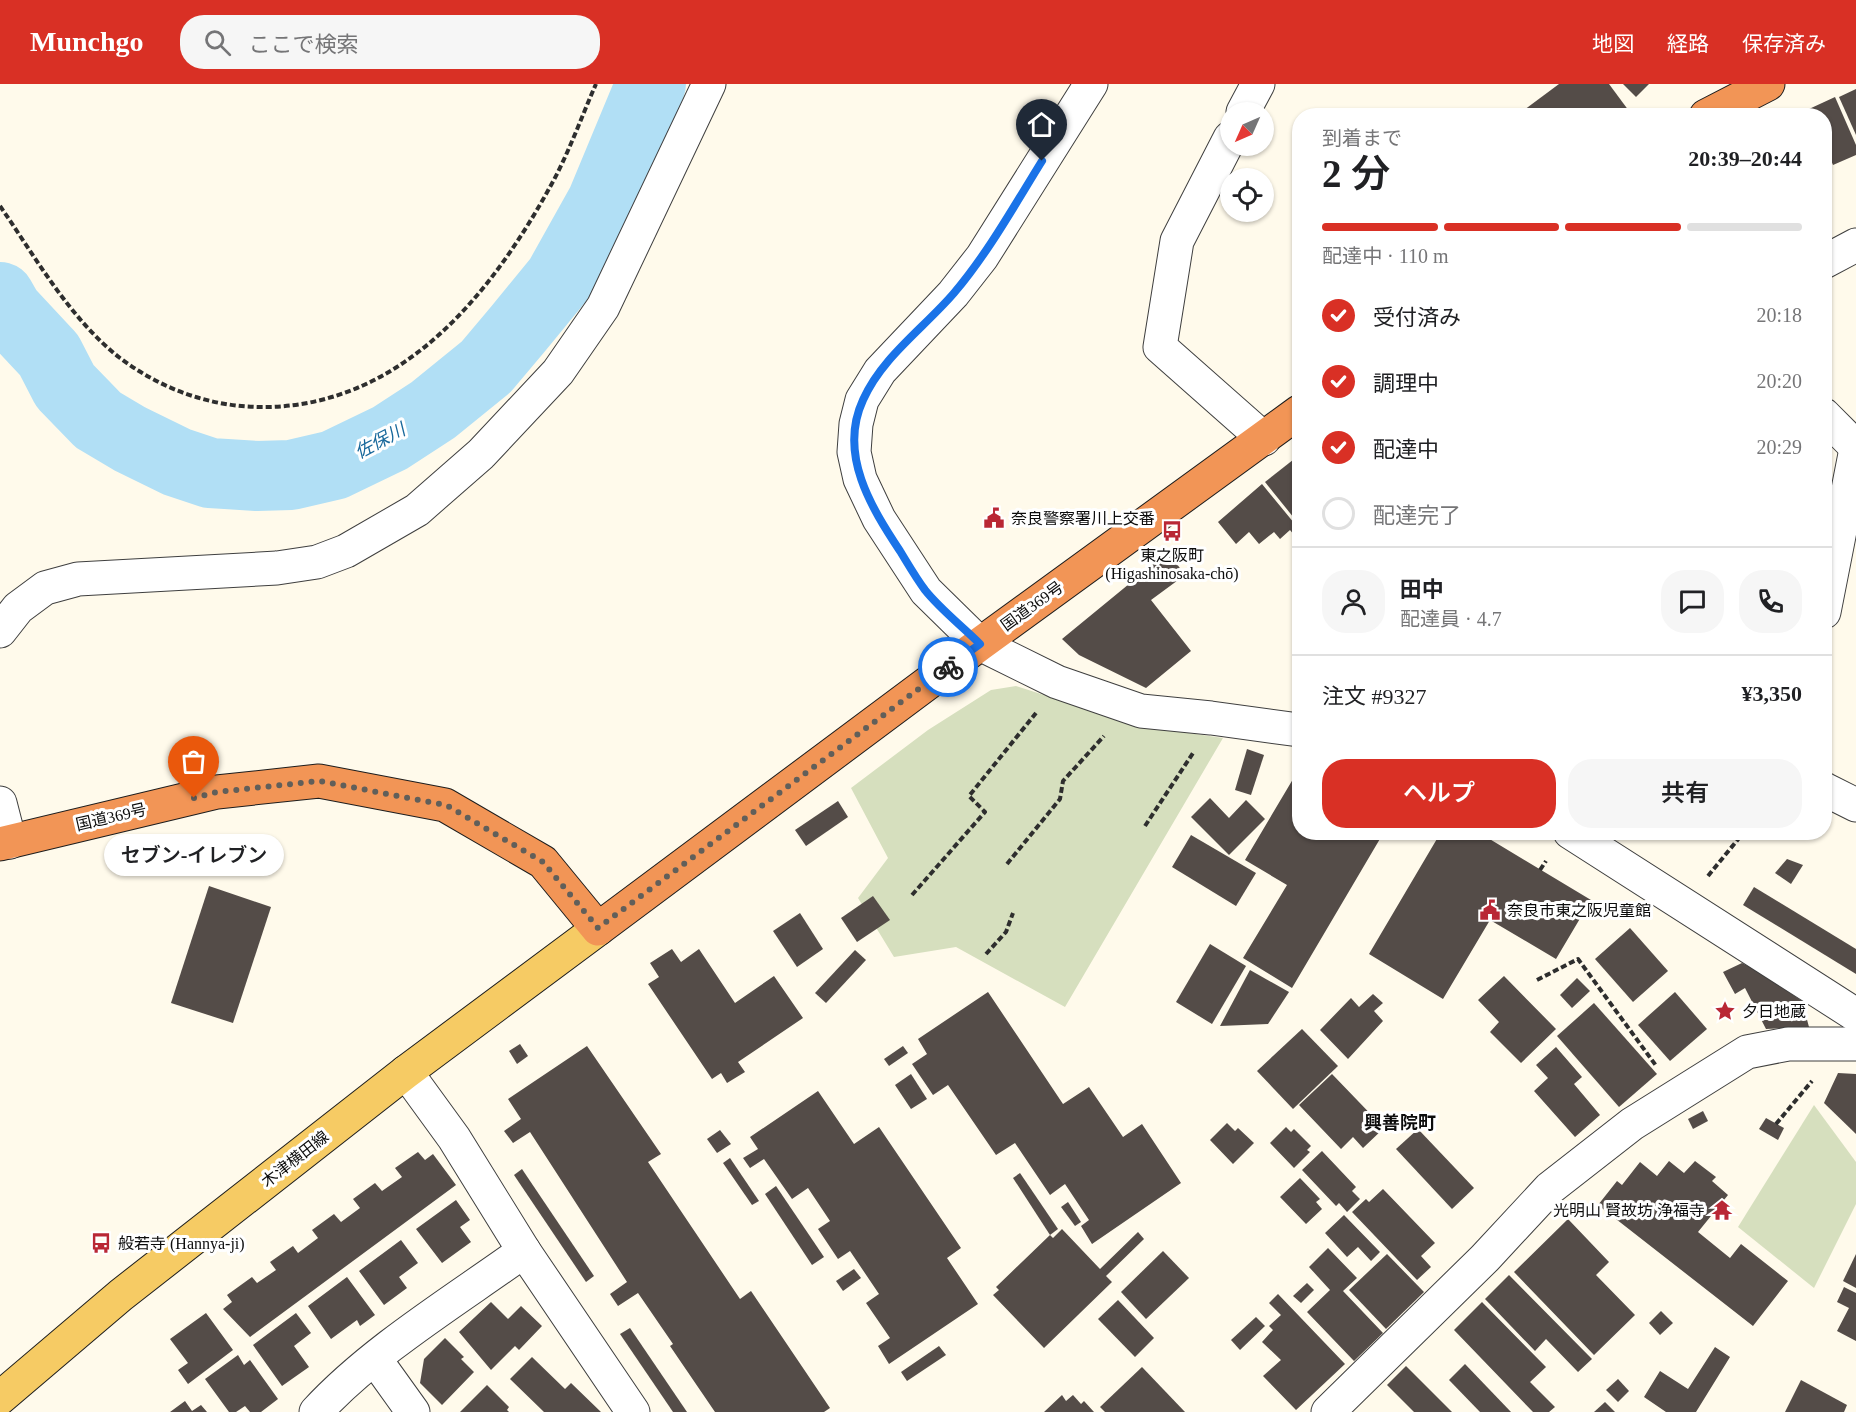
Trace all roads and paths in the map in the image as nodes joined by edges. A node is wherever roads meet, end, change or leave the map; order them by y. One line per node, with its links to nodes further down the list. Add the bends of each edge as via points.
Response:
1 (596, 84): 9 (path, via 551,186 480,292 457,318 415,356 375,381 342,395 305,403 245,407 207,402 142,373 94,334 71,307)
2 (709, 84): 17 (street, via 603,307 558,372 481,454 417,510 317,562 277,568 78,579 45,588 18,608)
3 (1090, 84): 18 (street, via 982,257 953,294 880,371 862,400 855,424 854,452 860,479 879,519 926,591)
4 (1258, 84): 6 (street)
5 (1768, 84): 7 (highway)
6 (1248, 102)
7 (1722, 108)
8 (1221, 156): 14 (street, via 1178,241 1160,347)
9 (0, 206)
10 (1856, 245): 11 (street)
11 (1832, 258)
12 (1292, 420): 14 (highway, 国道369号)
13 (1832, 424): 15 (street)
14 (1264, 439): 18 (highway, 国道369号)
15 (1856, 448): 16 (street)
16 (1832, 571)
17 (0, 631)
18 (980, 644): 19 (street); 34 (highway, 国道369号)
19 (1057, 682): 20 (street); 31 (path, via 969,796 985,812)
20 (1120, 704): 21 (street, via 1141,711); 30 (path, via 1112,726 1063,781 1060,799)
21 (1211, 718): 22 (street); 26 (path, via 1203,738)
22 (1292, 729)
23 (1832, 793): 25 (street)
24 (0, 802): 29 (street)
25 (1856, 805)
26 (1145, 826)
27 (1582, 840): 32 (street)
28 (1737, 840): 32 (path)
29 (5, 843): 34 (highway, 国道369号, via 217,792 319,781 446,805 543,862)
30 (1007, 864)
31 (912, 895)
32 (1683, 906): 37 (street)
33 (1013, 913): 35 (path, via 1006,932)
34 (598, 928): 39 (main road, 木津横田線)
35 (986, 954)
36 (1537, 980): 41 (path, via 1578,959)
37 (1856, 1016)
38 (1856, 1044): 41 (street, via 1788,1044 1747,1052)
39 (406, 1072): 43 (street, via 454,1138); 45 (main road, 木津横田線, via 121,1295)
40 (1817, 1074): 42 (path)
41 (1678, 1094): 49 (street, via 1632,1124 1550,1188 1485,1258)
42 (1776, 1124)
43 (524, 1251): 44 (street); 48 (street)
44 (375, 1359): 46 (street); 47 (street)
45 (0, 1398)
46 (316, 1412)
47 (413, 1412)
48 (633, 1412)
49 (1328, 1412)

